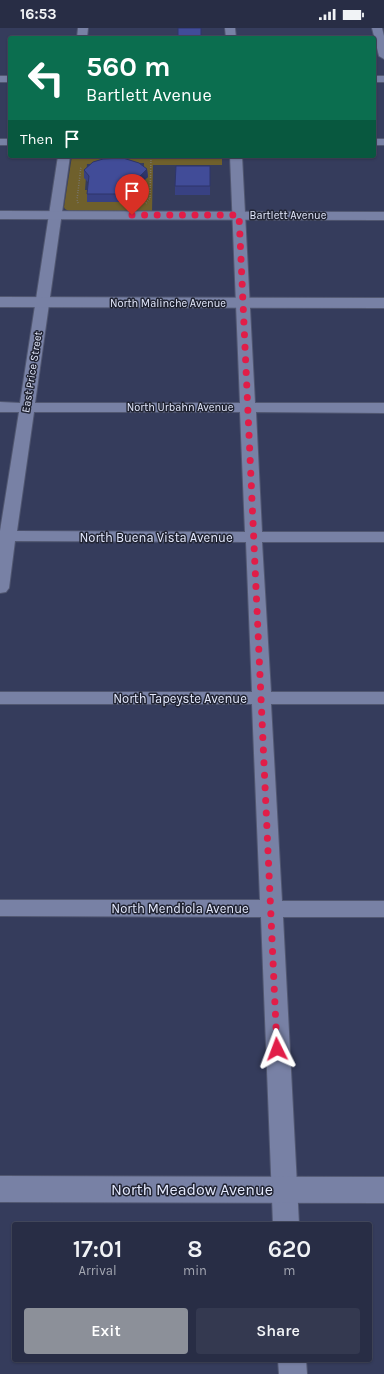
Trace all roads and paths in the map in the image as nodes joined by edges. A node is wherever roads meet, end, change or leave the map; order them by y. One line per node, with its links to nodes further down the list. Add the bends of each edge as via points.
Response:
1 (377, 28): 2 (street)
2 (384, 56)
3 (64, 158): 12 (street, East Price Street)
4 (151, 158): 7 (path)
5 (236, 158): 13 (street)
6 (81, 165): 9 (path, via 77,200)
7 (150, 198): 8 (path); 10 (path)
8 (151, 202)
9 (82, 205)
10 (142, 205)
11 (0, 215): 12 (main road, Bartlett Avenue)
12 (56, 215): 13 (main road, Bartlett Avenue); 16 (street, East Price Street)
13 (239, 215): 14 (main road, Bartlett Avenue); 17 (street)
14 (384, 216)
15 (0, 302): 16 (main road, North Malinche Avenue)
16 (43, 302): 17 (main road, North Malinche Avenue); 20 (street, East Price Street)
17 (243, 303): 18 (main road, North Malinche Avenue); 21 (street)
18 (384, 303)
19 (0, 407): 20 (street, North Urbahn Avenue)
20 (27, 407): 21 (street, North Urbahn Avenue); 23 (street, East Price Street)
21 (247, 408): 22 (street, North Urbahn Avenue); 24 (street)
22 (384, 408)
23 (4, 536): 24 (street, North Buena Vista Avenue); 26 (street, East Price Street)
24 (253, 537): 25 (street, North Buena Vista Avenue); 28 (street)
25 (384, 537)
26 (0, 588)
27 (0, 698): 28 (street, North Tapeyste Avenue)
28 (261, 698): 29 (street, North Tapeyste Avenue); 31 (street)
29 (384, 698)
30 (0, 908): 31 (street, North Mendiola Avenue)
31 (271, 909): 32 (street, North Mendiola Avenue); 34 (street)
32 (384, 909)
33 (0, 1189): 34 (main road, North Meadow Avenue)
34 (284, 1189): 35 (main road, North Meadow Avenue); 36 (street)
35 (384, 1190)
36 (286, 1222)
37 (292, 1362): 38 (street)
38 (293, 1374)

